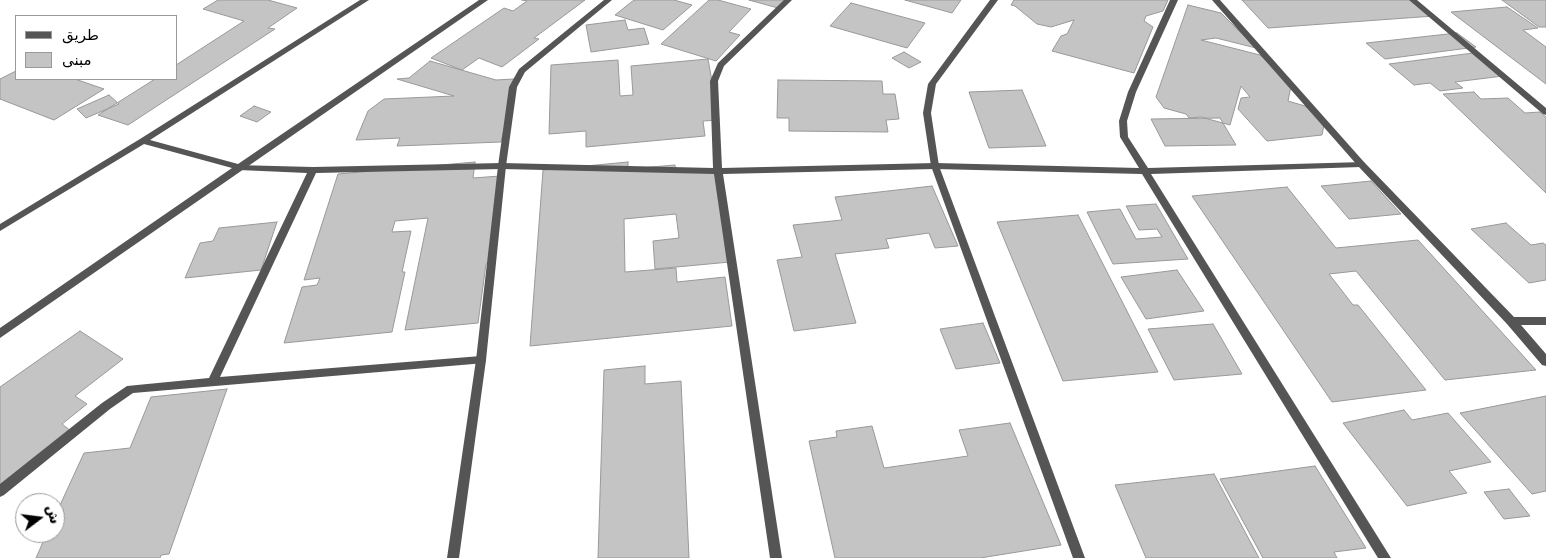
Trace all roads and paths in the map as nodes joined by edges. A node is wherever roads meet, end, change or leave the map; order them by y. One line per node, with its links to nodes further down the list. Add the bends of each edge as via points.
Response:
1 (365, 0): 10 (street)
2 (484, 0): 12 (street)
3 (608, 0): 13 (street, via 517,78)
4 (788, 0): 16 (street, via 721,65 717,73 714,81)
5 (994, 0): 14 (street, via 928,94 927,113)
6 (1174, 0): 17 (street, via 1132,92 1123,121 1124,137)
7 (1216, 0): 11 (street)
8 (1413, 0): 9 (street)
9 (1546, 112)
10 (143, 141): 12 (street); 18 (street)
11 (1362, 164): 17 (street); 19 (street)
12 (239, 166): 15 (street); 21 (street)
13 (502, 166): 15 (street); 16 (street); 22 (street)
14 (935, 166): 16 (street); 17 (street); 28 (street)
15 (313, 170): 24 (street)
16 (718, 171): 27 (street)
17 (1145, 171): 29 (street)
18 (0, 228)
19 (1511, 321): 20 (street); 23 (street)
20 (1546, 321)
21 (0, 334)
22 (481, 360): 24 (street); 26 (street)
23 (1546, 362)
24 (213, 381): 25 (street, via 131,388)
25 (0, 492)
26 (453, 558)
27 (776, 558)
28 (1078, 558)
29 (1385, 558)

